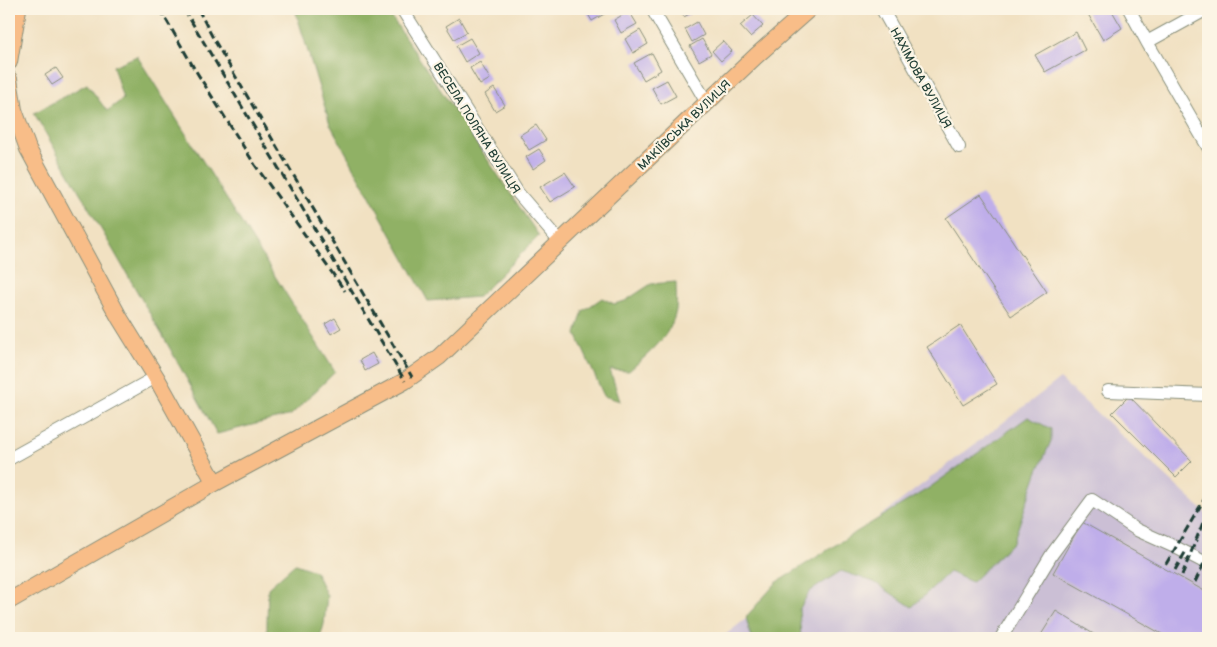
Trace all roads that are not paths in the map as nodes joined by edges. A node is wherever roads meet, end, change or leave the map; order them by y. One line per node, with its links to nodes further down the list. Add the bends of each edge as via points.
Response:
1 (18, 9): 9 (main road)
2 (402, 9): 15 (street, ВЕСЕЛА ПОЛЯНА ВУЛИЦЯ, via 518,193)
3 (652, 9): 11 (street)
4 (809, 9): 11 (main road, МАКІЇВСЬКА ВУЛИЦЯ)
5 (882, 9): 13 (street, НАХІМОВА ВУЛИЦЯ)
6 (1129, 9): 8 (street)
7 (1207, 9): 8 (street)
8 (1147, 42): 14 (street)
9 (9, 62)
10 (9, 79): 12 (main road)
11 (707, 103): 15 (main road, МАКІЇВСЬКА ВУЛИЦЯ)
12 (11, 106): 16 (main road, via 28,149 119,318)
13 (959, 147)
14 (1208, 147)
15 (560, 242): 20 (main road, МАКІЇВСЬКА ВУЛИЦЯ, via 424,369)
16 (156, 377): 19 (street); 20 (main road)
17 (1108, 391): 18 (street)
18 (1208, 394)
19 (9, 459)
20 (215, 483): 22 (main road, МАКІЇВСЬКА ВУЛИЦЯ)
21 (1208, 564): 23 (street, via 1137,530 1092,500 1052,554)
22 (9, 601)
23 (1002, 638)

